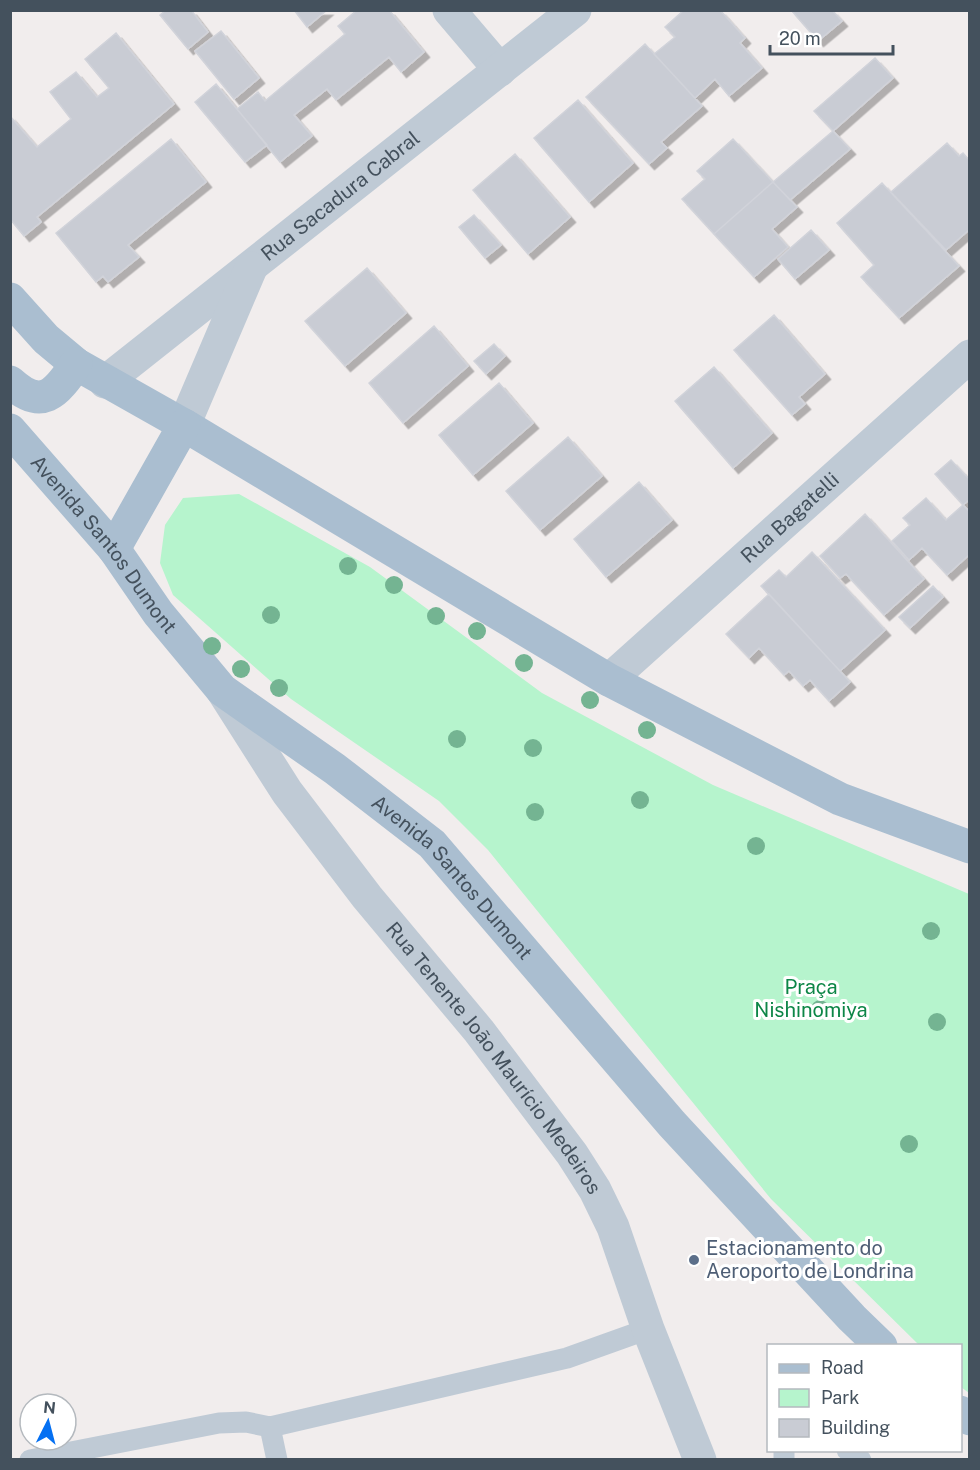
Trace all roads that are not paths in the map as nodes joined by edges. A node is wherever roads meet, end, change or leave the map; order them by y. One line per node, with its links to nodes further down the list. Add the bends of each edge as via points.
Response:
1 (450, 10): 3 (street)
2 (575, 10): 3 (street, Rua Sacadura Cabral)
3 (500, 70): 4 (street, Rua Sacadura Cabral)
4 (253, 263): 9 (street, Rua Sacadura Cabral); 10 (street)
5 (10, 299): 7 (main road, via 46,339)
6 (969, 356): 13 (street, Rua Bagatelli)
7 (76, 364): 8 (main road, via 62,385 43,398 23,394); 9 (main road)
8 (10, 382)
9 (105, 382): 10 (main road)
10 (184, 425): 12 (main road); 13 (main road)
11 (10, 430): 12 (main road, Avenida Santos Dumont)
12 (114, 549): 14 (main road, Avenida Santos Dumont, via 158,613)
13 (609, 680): 15 (main road, via 840,799)
14 (222, 690): 16 (street, Rua Tenente João Maurício Medeiros, via 301,810 367,897 479,1031 572,1154 613,1227); 17 (main road, Avenida Santos Dumont, via 335,769 432,844 672,1124)
15 (969, 847)
16 (648, 1329): 18 (lane, via 567,1358); 21 (street, Rua Tenente João Maurício Medeiros)
17 (879, 1344)
18 (270, 1427): 19 (lane, via 246,1422 219,1423); 20 (lane)
19 (30, 1460)
20 (277, 1460)
21 (700, 1460)

